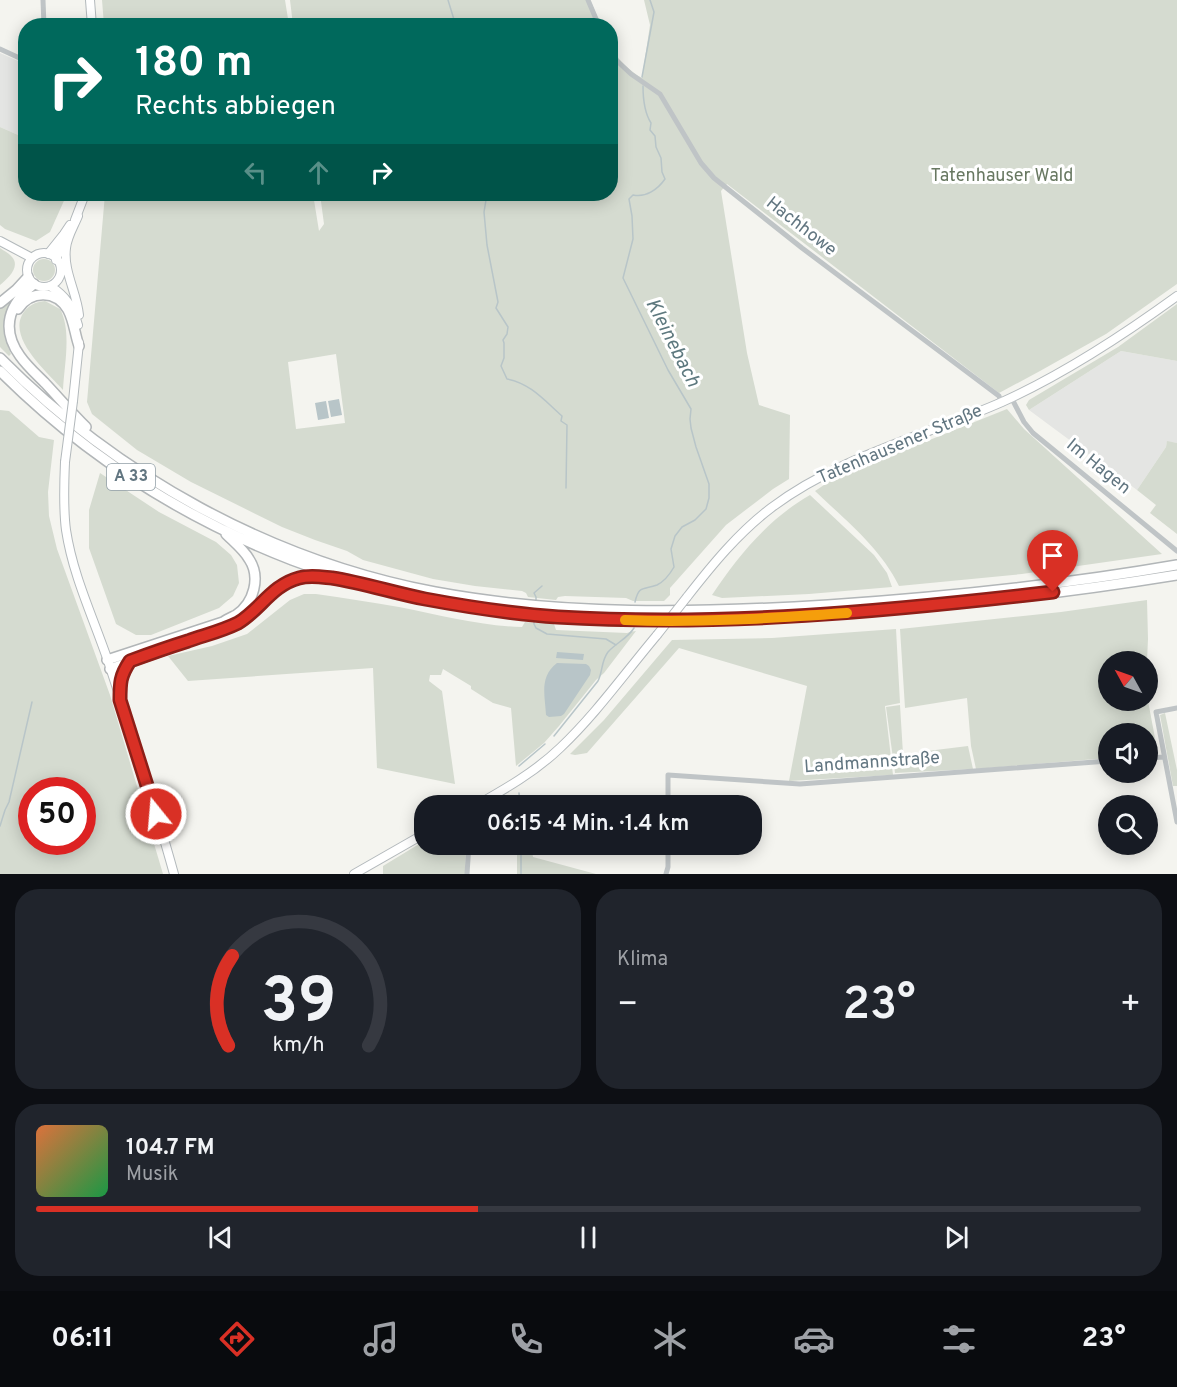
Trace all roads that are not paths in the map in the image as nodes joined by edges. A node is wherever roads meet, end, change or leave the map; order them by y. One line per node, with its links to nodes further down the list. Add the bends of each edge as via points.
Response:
1 (43, 0): 4 (street)
2 (90, 0): 5 (street)
3 (588, 0): 6 (street)
4 (44, 18)
5 (91, 18)
6 (596, 18)
7 (0, 50): 8 (street)
8 (18, 58)
9 (618, 62): 29 (street, Hachhowe, via 660,94 714,178 999,396)
10 (81, 201): 14 (street, via 64,234)
11 (82, 201): 12 (street)
12 (78, 216): 15 (street); 23 (street, via 66,253)
13 (0, 241): 16 (street)
14 (48, 254): 15 (street); 16 (street, via 37,255)
15 (56, 260): 17 (street, via 60,270)
16 (30, 262): 18 (street, via 27,271)
17 (57, 280): 19 (street); 22 (street)
18 (31, 281): 19 (street); 21 (highway); 24 (highway, via 11,311)
19 (50, 286): 22 (street)
20 (1177, 296): 28 (street, Tatenhausener Straße, via 1112,341)
21 (0, 303)
22 (70, 305): 23 (street)
23 (79, 329): 25 (street)
24 (11, 337): 25 (highway, via 15,313 22,303 33,296 46,295 62,302 69,311); 30 (highway, via 23,360)
25 (79, 346): 39 (street, bridge, via 65,462 64,512 78,580)
26 (0, 358): 30 (highway, A 33, via 52,407)
27 (0, 371): 31 (highway, A 33, via 97,455)
28 (1011, 397): 29 (street, Tatenhausener Straße); 32 (street, Im Hagen, via 1034,433)
29 (1001, 402): 45 (street, Tatenhausener Straße, bridge, via 847,463 772,507 718,558 559,749)
30 (111, 453): 36 (highway, A 33, via 208,512 301,553 396,583)
31 (222, 530): 35 (highway, A 33); 39 (highway, via 244,552 254,571 253,591 246,606 223,622)
32 (1175, 550)
33 (1177, 565): 37 (highway, A 33, via 906,599 783,608)
34 (1177, 575): 37 (highway, A 33, via 980,601 845,613 657,621)
35 (351, 581): 36 (highway, A 33, via 424,599); 38 (highway, via 312,576 285,583 238,622)
36 (525, 609): 37 (highway, A 33)
37 (556, 612)
38 (130, 661): 39 (highway); 40 (highway, via 122,672)
39 (109, 664): 40 (street)
40 (120, 700): 51 (street)
41 (1177, 708): 43 (street, via 1156,712)
42 (1158, 757): 43 (street)
43 (1164, 757): 47 (street)
44 (1098, 762): 46 (street, Landmannstraße, via 800,784 668,775)
45 (494, 795)
46 (668, 795)
47 (1177, 822)
48 (414, 840): 52 (street)
49 (468, 855): 53 (street)
50 (667, 855): 54 (street)
51 (174, 874)
52 (354, 874)
53 (467, 874)
54 (666, 874)

